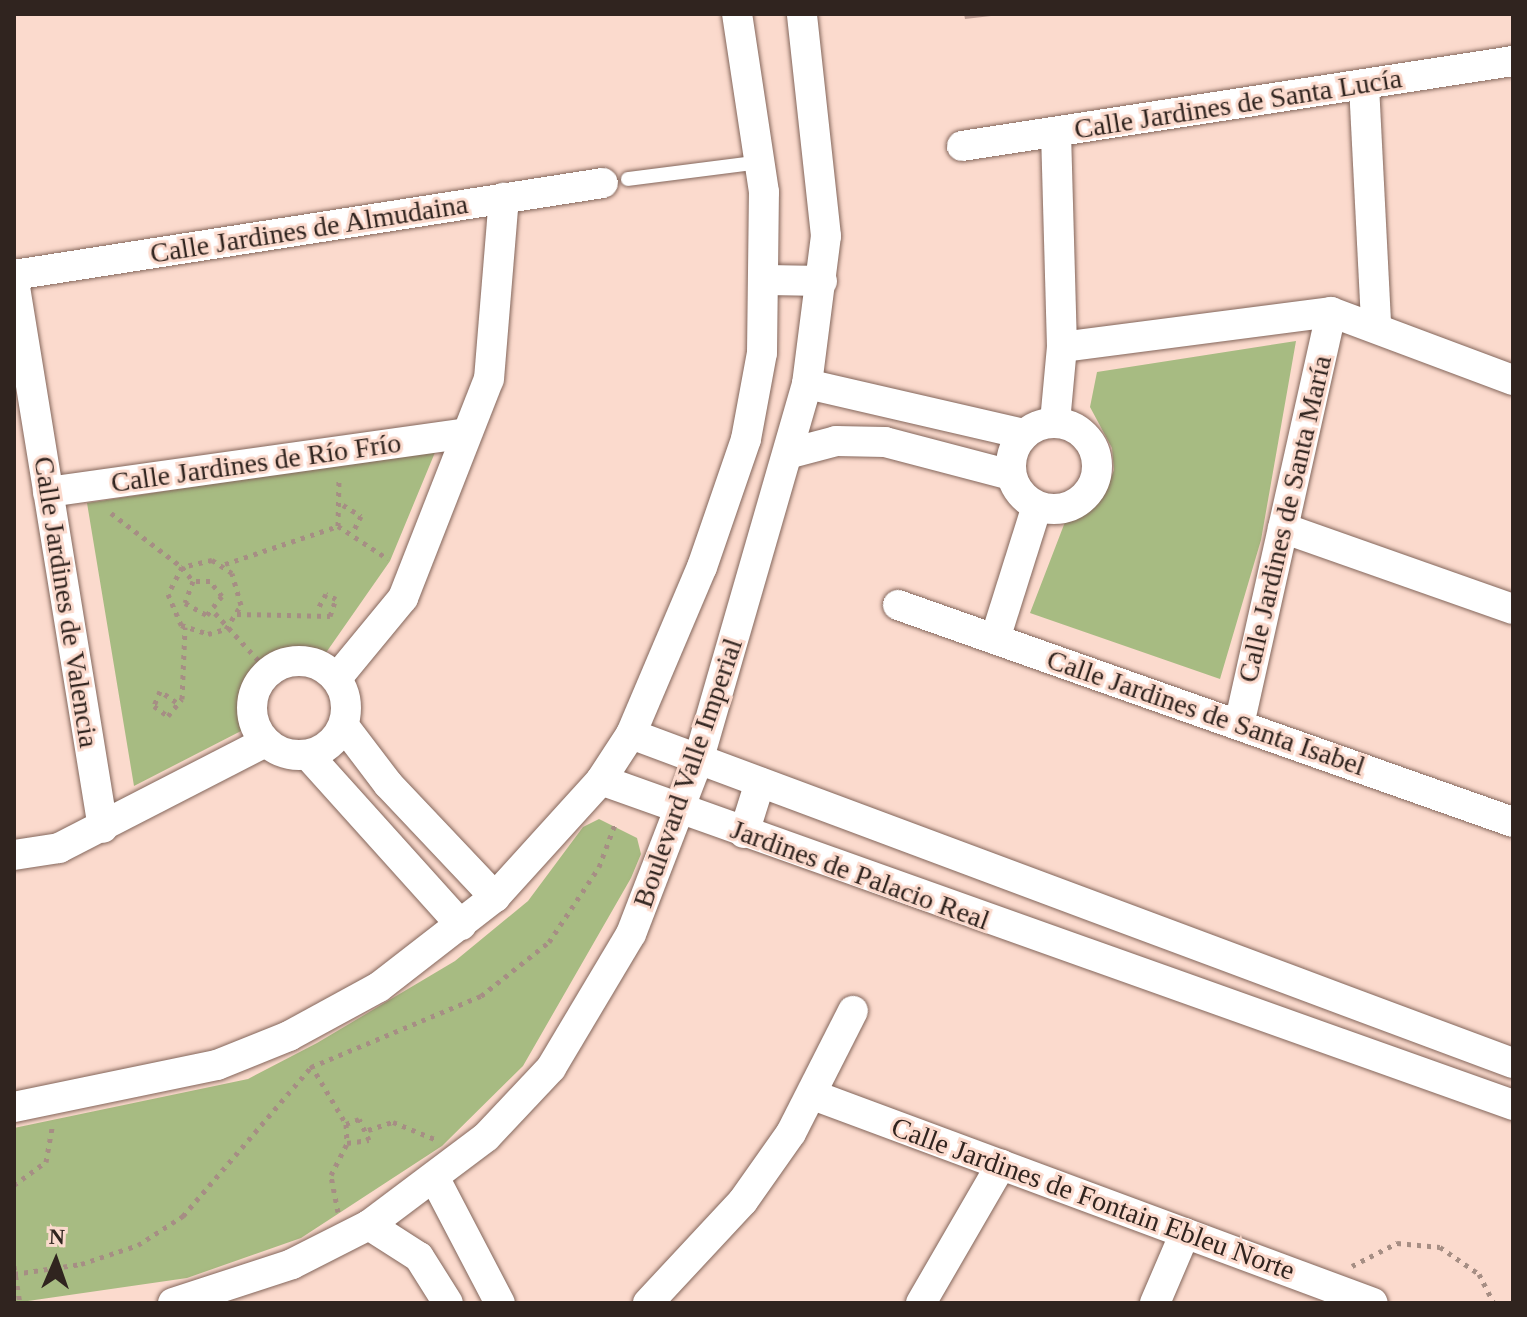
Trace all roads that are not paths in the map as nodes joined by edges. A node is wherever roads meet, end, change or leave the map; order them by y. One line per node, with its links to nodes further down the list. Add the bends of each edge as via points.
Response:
1 (737, 14): 9 (street, Boulevard Valle Imperial)
2 (802, 14): 4 (street, Boulevard Valle Imperial)
3 (809, 14): 4 (street)
4 (806, 44): 15 (street, Boulevard Valle Imperial, via 824,172)
5 (1513, 61): 6 (street, Calle Jardines de Santa Lucía)
6 (1364, 85): 7 (street, Calle Jardines de Santa Lucía); 17 (street)
7 (1056, 132): 8 (street, Calle Jardines de Santa Lucía); 18 (street)
8 (962, 146)
9 (761, 162): 10 (lane); 13 (street, Boulevard Valle Imperial)
10 (615, 181): 11 (street, Calle Jardines de Almudaina)
11 (504, 198): 12 (street, Calle Jardines de Almudaina); 23 (street, via 489,379)
12 (14, 275)
13 (768, 280): 15 (street); 37 (street, Boulevard Valle Imperial, via 746,439)
14 (14, 281): 28 (street, Calle Jardines de Valencia)
15 (822, 281): 20 (street, Boulevard Valle Imperial)
16 (1331, 312): 17 (street); 18 (street); 30 (street, Calle Jardines de Santa María)
17 (1376, 324): 19 (street)
18 (1062, 347): 22 (street)
19 (1513, 380)
20 (807, 384): 21 (street); 26 (street, Boulevard Valle Imperial)
21 (893, 404): 24 (street); 25 (street)
22 (1055, 422): 24 (street); 29 (street, via 1089,439 1097,475 1074,504)
23 (463, 434): 28 (street, Calle Jardines de Río Frío); 34 (street, via 403,598)
24 (1024, 434): 27 (street)
25 (885, 442): 26 (street, via 836,441); 27 (street)
26 (791, 453): 40 (street, Boulevard Valle Imperial)
27 (1011, 475): 29 (street)
28 (48, 492): 45 (street, Calle Jardines de Valencia)
29 (1037, 506): 33 (street)
30 (1283, 528): 32 (street); 35 (street, Calle Jardines de Santa María)
31 (898, 605): 33 (street, Calle Jardines de Santa Isabel)
32 (1513, 609)
33 (995, 639): 35 (street, Calle Jardines de Santa Isabel)
34 (337, 678): 36 (street, via 347,701); 38 (street, via 316,663 290,661 267,672 253,694 252,720)
35 (1239, 725): 44 (street, Calle Jardines de Santa Isabel)
36 (344, 726): 39 (street, via 330,745); 46 (street)
37 (631, 734): 40 (street, Jardines de Palacio Real); 41 (street, Boulevard Valle Imperial)
38 (265, 742): 39 (street); 45 (street)
39 (308, 755): 49 (street)
40 (699, 758): 42 (street, Jardines de Palacio Real); 43 (street, Boulevard Valle Imperial)
41 (601, 780): 43 (street, Jardines de Palacio Real); 50 (street, Boulevard Valle Imperial)
42 (760, 782): 47 (street); 52 (street, Jardines de Palacio Real)
43 (679, 810): 47 (street, Jardines de Palacio Real); 60 (street, Boulevard Valle Imperial, via 631,934 551,1068 486,1137)
44 (1513, 822)
45 (103, 828): 48 (street, via 59,848)
46 (434, 833): 49 (street); 50 (street)
47 (744, 833): 53 (street, Jardines de Palacio Real)
48 (14, 855)
49 (403, 860): 51 (street)
50 (495, 897): 51 (street, Boulevard Valle Imperial)
51 (461, 925): 58 (street, Boulevard Valle Imperial, via 379,987 289,1036 217,1065)
52 (1139, 927): 53 (street); 55 (street, Jardines de Palacio Real)
53 (1119, 970): 57 (street, Jardines de Palacio Real)
54 (853, 1011): 56 (street)
55 (1513, 1063)
56 (813, 1095): 59 (street, Calle Jardines de Fontain Ebleu Norte); 66 (street, via 743,1201)
57 (1513, 1105)
58 (14, 1107)
59 (1001, 1165): 62 (street, Calle Jardines de Fontain Ebleu Norte); 67 (street)
60 (434, 1177): 61 (street, Boulevard Valle Imperial); 65 (street)
61 (369, 1225): 63 (street, Boulevard Valle Imperial, via 292,1264); 64 (street, via 419,1257)
62 (1185, 1233): 68 (street); 69 (street, Calle Jardines de Fontain Ebleu Norte)
63 (173, 1303)
64 (448, 1303)
65 (500, 1303)
66 (648, 1303)
67 (921, 1303)
68 (1155, 1303)
69 (1373, 1303)

